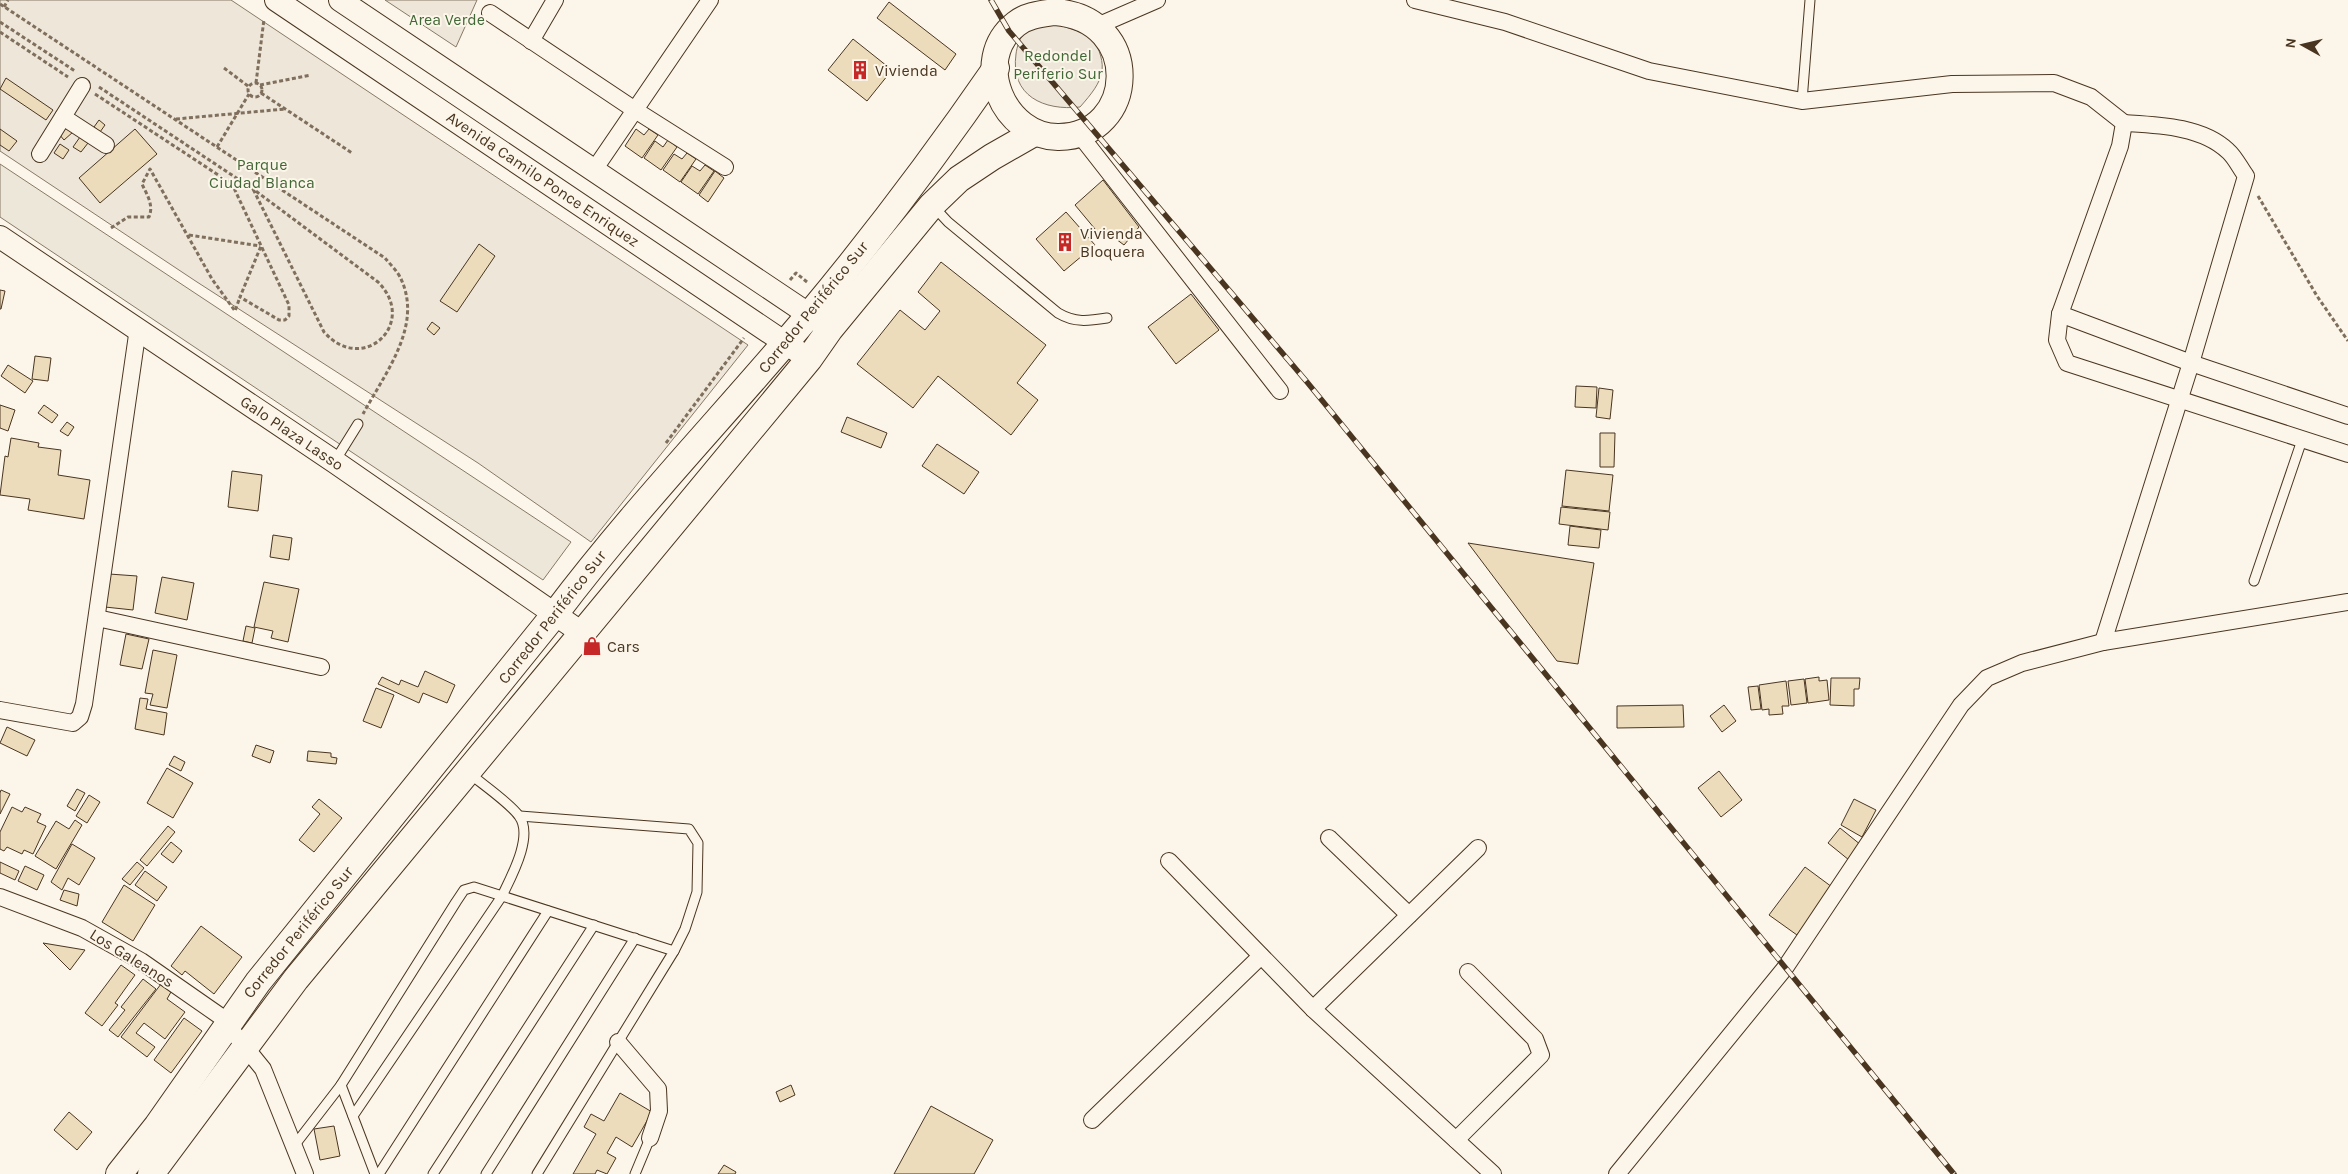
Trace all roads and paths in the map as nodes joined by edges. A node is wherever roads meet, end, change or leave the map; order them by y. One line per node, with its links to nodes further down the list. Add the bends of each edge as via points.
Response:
1 (8, 0): 8 (path)
2 (340, 0): 38 (main road)
3 (555, 0): 15 (street)
4 (710, 0): 26 (street)
5 (1157, 0): 12 (street)
6 (1414, 0): 24 (street, via 1505,22 1649,71)
7 (1810, 0): 24 (lane)
8 (2, 6): 29 (path)
9 (270, 9): 20 (path); 47 (main road, Avenida Camilo Ponce Enriquez)
10 (1015, 12): 12 (main road, via 1029,17 1055,12); 17 (main road, via 997,52)
11 (490, 13): 15 (street)
12 (1086, 15): 32 (main road, via 1114,48 1119,62 1118,90 1105,115 1091,130)
13 (0, 22): 19 (path)
14 (0, 32): 19 (path)
15 (531, 41): 26 (street)
16 (224, 68): 21 (path)
17 (996, 68): 31 (main road, via 996,83 1005,108); 51 (main road, Corredor Periférico Sur)
18 (310, 75): 20 (path)
19 (87, 82): 28 (street); 40 (path); 46 (path, via 232,184)
20 (258, 84): 21 (path); 22 (path)
21 (248, 86): 23 (path)
22 (261, 93): 23 (path, via 256,97); 25 (path)
23 (249, 94): 27 (path)
24 (1802, 101): 30 (street, via 1952,84 2054,83 2091,97)
25 (285, 109): 27 (path); 35 (path)
26 (635, 110): 37 (street); 38 (street)
27 (238, 113): 29 (path); 34 (path)
28 (63, 117): 33 (street); 36 (street)
29 (175, 119): 34 (path)
30 (2124, 123): 39 (street, via 2178,129 2209,138 2228,151); 49 (street, via 2120,146)
31 (1034, 133): 32 (main road, via 1060,137); 41 (main road, Corredor Periférico Sur, via 959,179)
32 (1079, 134): 57 (street)
33 (106, 144)
34 (217, 147): 60 (path, via 385,258 401,278 409,303 407,329)
35 (352, 153)
36 (40, 154)
37 (725, 167)
38 (594, 170): 42 (main road)
39 (2246, 176): 53 (path, via 2316,296); 56 (street)
40 (253, 189): 40 (path, via 324,332 340,346 351,349 362,349 381,339 388,331 393,310 386,290)
41 (932, 205): 50 (lane, via 1058,313 1070,320 1084,322); 51 (main road, Corredor Periférico Sur)
42 (666, 218): 47 (main road); 51 (main road)
43 (111, 228): 44 (path, via 128,217 149,217 150,204 142,184 150,169)
44 (189, 235): 46 (path); 48 (path, via 212,279 235,311)
45 (0, 237): 52 (main road, Galo Plaza Lasso)
46 (261, 246): 48 (path); 48 (path, via 289,305 290,316 279,320)
47 (646, 248): 54 (main road, Avenida Camilo Ponce Enriquez)
48 (240, 297)
49 (2060, 314): 56 (street); 58 (street, via 2056,340 2067,363)
50 (1107, 318)
51 (820, 322): 54 (main road, Corredor Periférico Sur); 55 (main road, Corredor Periférico Sur)
52 (138, 328): 63 (main road, Galo Plaza Lasso); 67 (street)
53 (2348, 341)
54 (785, 343): 55 (main road, Avenida Camilo Ponce Enriquez); 66 (main road, Corredor Periférico Sur, via 601,554)
55 (809, 359): 68 (main road, Corredor Periférico Sur)
56 (2191, 363): 58 (street); 59 (street)
57 (1280, 391)
58 (2179, 400): 61 (street); 69 (street)
59 (2348, 416)
60 (358, 424): 63 (lane)
61 (2302, 440): 62 (street); 64 (lane)
62 (2348, 454)
63 (335, 462): 66 (main road, Galo Plaza Lasso)
64 (2254, 582)
65 (2348, 602): 69 (street)
66 (555, 614): 68 (main road, Galo Plaza Lasso); 87 (main road, Corredor Periférico Sur)
67 (96, 618): 70 (street); 71 (street, via 80,717 73,723)
68 (582, 633): 72 (main road, Corredor Periférico Sur)
69 (2103, 642): 106 (street, via 2022,663 1987,678 1961,705 1785,968)
70 (321, 667)
71 (0, 710)
72 (468, 772): 73 (lane); 89 (main road, Corredor Periférico Sur, via 296,979)
73 (520, 816): 77 (lane, via 524,834 518,862); 83 (lane, via 689,829 698,843 697,892 686,929)
74 (1329, 838): 80 (street)
75 (1478, 848): 80 (street)
76 (1169, 862): 84 (street)
77 (502, 896): 79 (lane); 90 (lane, via 474,887 464,890); 91 (lane)
78 (0, 897): 87 (street, Los Galeanos, via 82,928 141,961)
79 (548, 911): 81 (lane); 100 (lane)
80 (1409, 915): 86 (street)
81 (594, 925): 82 (lane); 101 (lane)
82 (635, 938): 83 (lane); 102 (lane)
83 (674, 952): 88 (lane)
84 (1261, 956): 86 (street); 92 (street)
85 (1468, 972): 94 (street, via 1535,1039 1540,1055)
86 (1313, 1009): 94 (street)
87 (227, 1024): 89 (street, Los Galeanos); 96 (main road, Corredor Periférico Sur, via 157,1126)
88 (618, 1042): 93 (street, via 658,1089 659,1110); 103 (lane)
89 (246, 1048): 95 (street, Los Galeanos, via 263,1070); 97 (main road, Corredor Periférico Sur)
90 (341, 1085): 91 (lane); 95 (lane)
91 (353, 1116): 99 (lane)
92 (1092, 1120)
93 (650, 1138): 104 (lane)
94 (1456, 1140): 105 (street)
95 (293, 1147): 98 (street, Los Galeanos)
96 (119, 1174)
97 (151, 1174)
98 (305, 1174)
99 (375, 1174)
100 (380, 1174)
101 (433, 1174)
102 (486, 1174)
103 (537, 1174)
104 (635, 1174)
105 (1493, 1174)
106 (1617, 1174)

